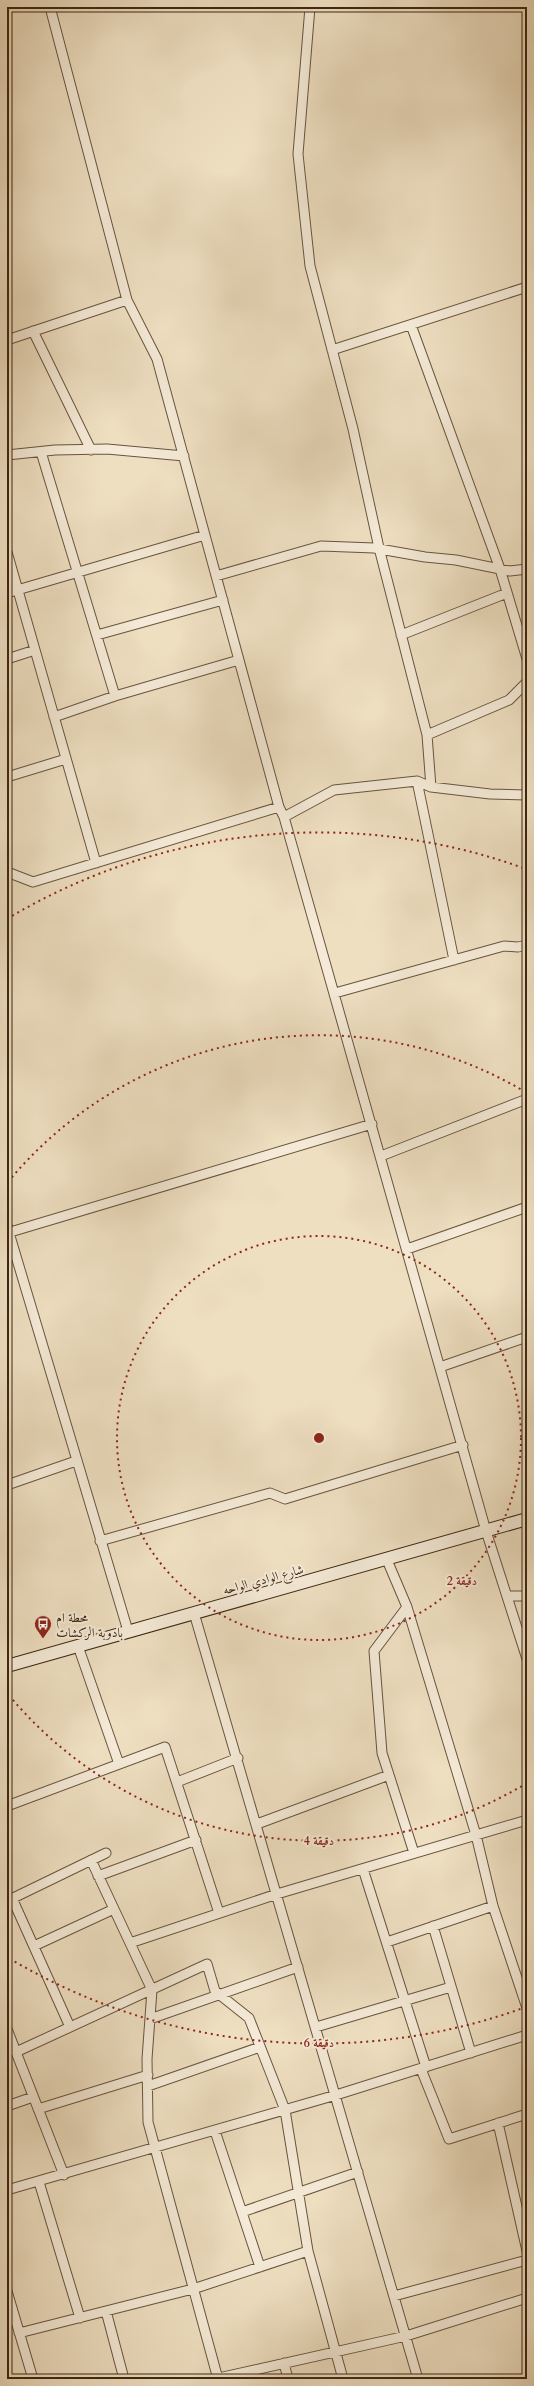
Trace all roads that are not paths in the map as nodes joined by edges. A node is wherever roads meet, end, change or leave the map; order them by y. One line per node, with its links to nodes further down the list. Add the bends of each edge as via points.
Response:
1 (50, 7): 4 (street)
2 (310, 7): 8 (street, via 298,154 310,266)
3 (527, 287): 5 (street)
4 (126, 300): 6 (street); 12 (street, via 157,359)
5 (411, 324): 8 (street); 16 (street)
6 (33, 331): 7 (street); 9 (street)
7 (7, 340)
8 (332, 350): 14 (street, via 353,429)
9 (91, 450): 10 (street); 12 (street)
10 (41, 452): 11 (street); 18 (street)
11 (7, 455)
12 (184, 456): 13 (street)
13 (205, 535): 18 (street); 19 (street)
14 (379, 548): 16 (street); 19 (street, via 321,546); 25 (street)
15 (7, 552): 20 (street)
16 (500, 569): 17 (street); 22 (street)
17 (527, 569)
18 (78, 572): 20 (street); 24 (street)
19 (216, 576): 23 (street)
20 (18, 590): 21 (street); 26 (street)
21 (7, 593)
22 (507, 593): 25 (street); 28 (street)
23 (223, 600): 24 (street); 29 (street)
24 (97, 635): 31 (street)
25 (401, 635): 33 (street)
26 (35, 650): 27 (street); 32 (street)
27 (7, 658)
28 (527, 659)
29 (239, 660): 31 (street); 39 (street)
30 (527, 682): 33 (street, via 509,700)
31 (115, 696): 32 (street)
32 (54, 717): 34 (street)
33 (427, 735): 37 (street)
34 (66, 759): 35 (street); 41 (street)
35 (7, 777)
36 (417, 781): 37 (street); 40 (street, via 334,790); 44 (street)
37 (431, 787): 38 (street, via 490,794)
38 (527, 795)
39 (279, 807): 40 (street); 41 (street)
40 (284, 817): 45 (street)
41 (96, 863): 42 (street, via 33,882)
42 (7, 872)
43 (527, 945): 44 (street, via 504,946)
44 (454, 960): 45 (street)
45 (335, 993): 47 (street)
46 (527, 1100): 48 (street)
47 (372, 1124): 48 (street); 50 (street)
48 (381, 1156): 51 (street)
49 (527, 1207): 51 (street)
50 (8, 1230): 55 (street)
51 (407, 1249): 53 (street)
52 (527, 1337): 53 (street)
53 (440, 1367): 54 (street)
54 (463, 1445): 58 (street); 59 (street, via 285,1499 270,1493)
55 (76, 1461): 56 (street); 59 (street)
56 (7, 1485)
57 (527, 1519): 58 (main road, شارع الوادي الواحه)
58 (486, 1531): 60 (main road, شارع الوادي الواحه); 61 (street)
59 (100, 1541): 65 (street)
60 (387, 1560): 63 (street); 64 (main road, شارع الوادي الواحه)
61 (508, 1596): 62 (street); 67 (street)
62 (527, 1596)
63 (407, 1606): 71 (street, via 374,1651 382,1753); 76 (street)
64 (194, 1613): 65 (main road, شارع الوادي الواحه); 69 (street)
65 (128, 1631): 66 (main road, شارع الوادي الواحه)
66 (78, 1646): 68 (main road, شارع الوادي الواحه); 70 (street)
67 (527, 1659)
68 (7, 1666)
69 (238, 1758): 72 (street); 75 (street)
70 (119, 1764): 72 (street, via 165,1747); 73 (street)
71 (389, 1775): 75 (street); 79 (street)
72 (177, 1782): 77 (street)
73 (7, 1806)
74 (527, 1820): 76 (street)
75 (257, 1824): 83 (street)
76 (476, 1835): 79 (street); 85 (street)
77 (196, 1840): 82 (street); 87 (street)
78 (106, 1853): 80 (street)
79 (414, 1853): 81 (street)
80 (91, 1860): 82 (street); 84 (street)
81 (363, 1868): 83 (street); 89 (street)
82 (98, 1876): 86 (street)
83 (277, 1894): 87 (street); 92 (street)
84 (10, 1899): 91 (street)
85 (493, 1906): 88 (street); 97 (street)
86 (114, 1909): 90 (street); 91 (street)
87 (219, 1913): 90 (street)
88 (433, 1926): 89 (street); 93 (street)
89 (386, 1942): 96 (street)
90 (130, 1943): 94 (street)
91 (34, 1946): 99 (street)
92 (298, 1967): 95 (street); 100 (street)
93 (451, 1987): 96 (street); 105 (street)
94 (152, 1990): 95 (street, via 207,1964 215,1991); 98 (street); 99 (street)
95 (220, 1994): 98 (street); 103 (street, via 249,2018)
96 (405, 2000): 100 (street); 106 (street)
97 (527, 2008)
98 (150, 2020): 107 (street)
99 (70, 2027): 104 (street)
100 (316, 2027): 109 (street)
101 (7, 2029): 104 (street)
102 (527, 2035): 105 (street)
103 (260, 2047): 108 (street); 113 (street)
104 (16, 2052): 110 (street)
105 (471, 2053): 106 (street)
106 (424, 2068): 109 (street); 115 (street, via 450,2139)
107 (148, 2075): 108 (street); 112 (street)
108 (148, 2086): 117 (street, via 148,2122)
109 (336, 2095): 113 (street); 118 (street)
110 (33, 2097): 111 (street); 112 (street)
111 (7, 2106)
112 (38, 2108): 119 (street)
113 (285, 2110): 116 (street); 122 (street)
114 (527, 2114): 115 (street)
115 (498, 2123): 125 (street)
116 (215, 2131): 117 (street); 123 (street)
117 (155, 2148): 119 (street); 128 (street)
118 (358, 2172): 122 (street); 130 (street)
119 (64, 2175): 120 (street)
120 (39, 2182): 121 (street); 133 (street)
121 (7, 2190)
122 (298, 2193): 123 (street); 124 (street)
123 (242, 2212): 127 (street)
124 (308, 2251): 127 (street); 136 (street)
125 (527, 2251)
126 (527, 2260): 130 (street)
127 (260, 2267): 128 (street)
128 (194, 2289): 132 (street); 140 (street)
129 (7, 2291): 134 (street)
130 (394, 2296): 135 (street)
131 (527, 2298): 135 (street)
132 (106, 2311): 133 (street); 139 (street)
133 (80, 2318): 134 (street)
134 (19, 2333): 138 (street)
135 (406, 2336): 136 (street); 143 (street)
136 (335, 2352): 137 (street); 142 (street)
137 (284, 2363): 140 (street); 141 (street)
138 (33, 2379)
139 (124, 2379)
140 (216, 2379)
141 (288, 2379)
142 (343, 2379)
143 (418, 2379)

